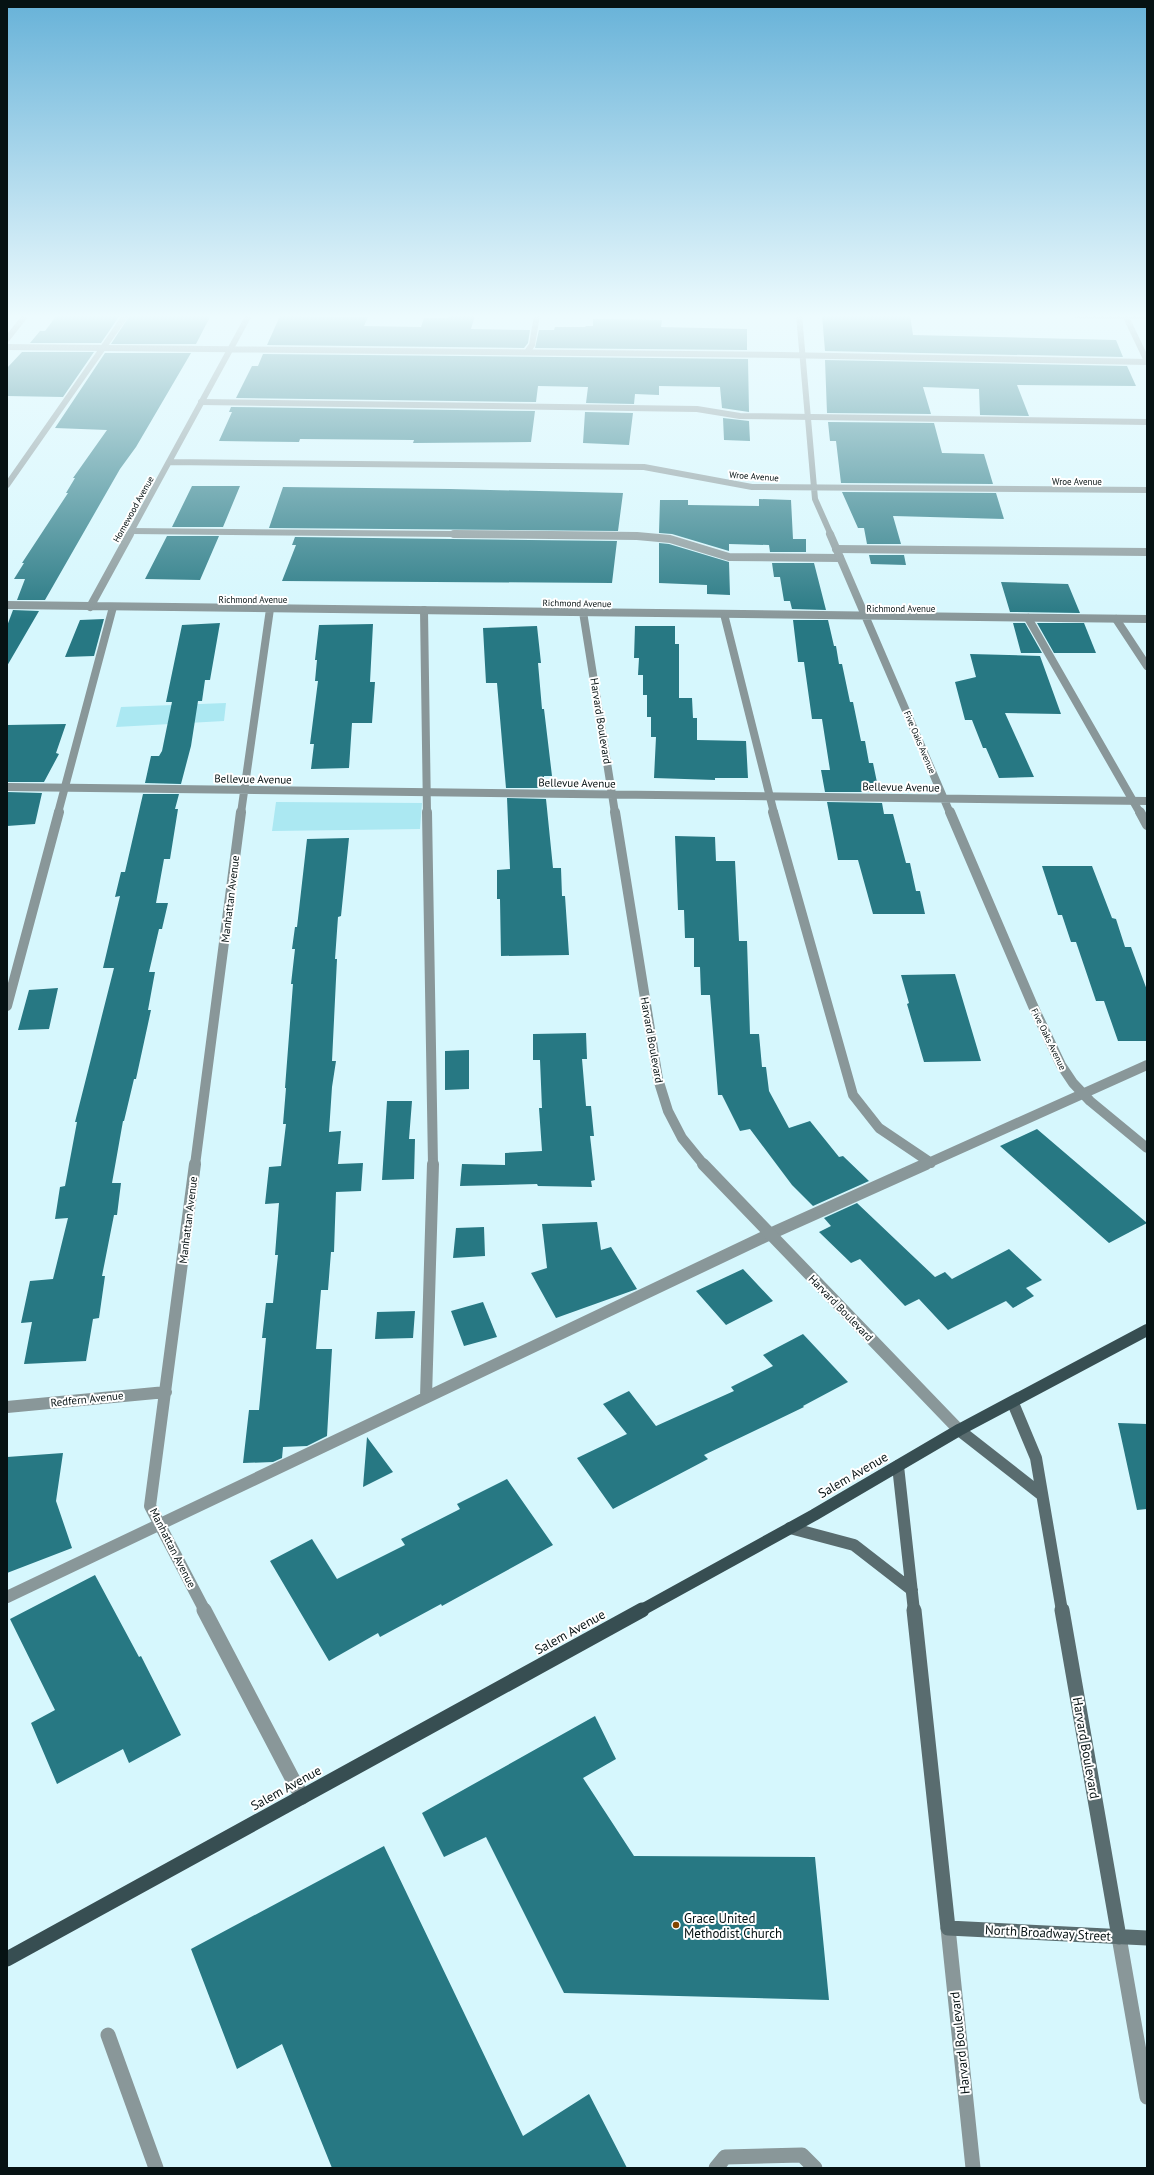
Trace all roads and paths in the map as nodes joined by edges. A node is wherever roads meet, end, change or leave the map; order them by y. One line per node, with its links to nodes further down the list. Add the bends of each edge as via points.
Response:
1 (55, 416): 7 (street)
2 (193, 416): 6 (street, Homewood Avenue)
3 (808, 416): 8 (street, Five Oaks Avenue)
4 (836, 416): 5 (street)
5 (1147, 422)
6 (169, 462): 8 (street, Wroe Avenue, via 644,467 672,470 733,485); 10 (street, Homewood Avenue)
7 (7, 485)
8 (814, 487): 9 (street, Wroe Avenue); 11 (street, Five Oaks Avenue, via 814,499)
9 (1147, 490)
10 (131, 531): 13 (street, via 637,536 670,539 729,557); 15 (street, Homewood Avenue)
11 (836, 549): 12 (street); 13 (street, Five Oaks Avenue)
12 (1147, 552)
13 (840, 558): 21 (street, Five Oaks Avenue)
14 (7, 605): 15 (street, Richmond Avenue)
15 (90, 607): 16 (street, Richmond Avenue)
16 (113, 607): 17 (street, Richmond Avenue); 27 (street)
17 (270, 609): 18 (street, Richmond Avenue); 28 (street, Manhattan Avenue)
18 (424, 610): 19 (street, Richmond Avenue); 29 (street)
19 (583, 612): 20 (street, Richmond Avenue); 30 (street, Harvard Boulevard)
20 (724, 614): 21 (street, Richmond Avenue); 31 (street)
21 (866, 616): 22 (street, Richmond Avenue); 32 (street, Five Oaks Avenue)
22 (1028, 618): 23 (street, Richmond Avenue); 33 (street)
23 (1116, 619): 24 (street, Richmond Avenue); 25 (street)
24 (1147, 619)
25 (1147, 666)
26 (7, 787): 27 (street, Bellevue Avenue)
27 (65, 788): 28 (street, Bellevue Avenue); 36 (street)
28 (244, 790): 29 (street, Bellevue Avenue); 43 (street, Manhattan Avenue)
29 (426, 791): 30 (street, Bellevue Avenue); 44 (street, via 433,1171)
30 (613, 794): 31 (street, Bellevue Avenue); 41 (street, Harvard Boulevard, via 658,1079 668,1112 682,1138 710,1172)
31 (769, 796): 32 (street, Bellevue Avenue); 40 (street, via 853,1094 879,1128)
32 (944, 798): 33 (street, Bellevue Avenue); 38 (street, Five Oaks Avenue, via 1057,1057 1073,1083)
33 (1133, 800): 34 (street, Bellevue Avenue); 35 (street)
34 (1147, 801)
35 (1147, 825)
36 (7, 1006)
37 (1147, 1065): 38 (street)
38 (1084, 1095): 39 (street, Five Oaks Avenue); 40 (street)
39 (1147, 1148)
40 (931, 1162): 41 (street)
41 (770, 1234): 44 (street); 47 (street, Harvard Boulevard)
42 (1147, 1330): 45 (main road, Salem Avenue)
43 (166, 1392): 46 (street, Redfern Avenue); 50 (street, Manhattan Avenue, via 150,1506)
44 (426, 1397): 50 (street)
45 (1013, 1403): 47 (main road, Salem Avenue); 49 (street, Harvard Boulevard, via 1036,1458)
46 (7, 1407)
47 (959, 1430): 48 (main road, Salem Avenue); 49 (street)
48 (898, 1466): 51 (main road, Salem Avenue); 52 (street, Harvard Boulevard)
49 (1042, 1495): 56 (street, Harvard Boulevard)
50 (160, 1524): 53 (street); 54 (street, Manhattan Avenue)
51 (790, 1528): 52 (street, via 854,1545); 54 (main road, Salem Avenue)
52 (912, 1590): 55 (street, Harvard Boulevard)
53 (7, 1597)
54 (302, 1797): 58 (main road, Salem Avenue)
55 (948, 1928): 56 (street, North Broadway Street); 64 (street, Harvard Boulevard)
56 (1119, 1937): 57 (street, North Broadway Street); 60 (street, Harvard Boulevard)
57 (1147, 1938)
58 (7, 1959)
59 (108, 2035): 61 (street)
60 (1147, 2097)
61 (156, 2168)
62 (716, 2168): 63 (street, via 725,2157 802,2155)
63 (815, 2168)
64 (973, 2168)

